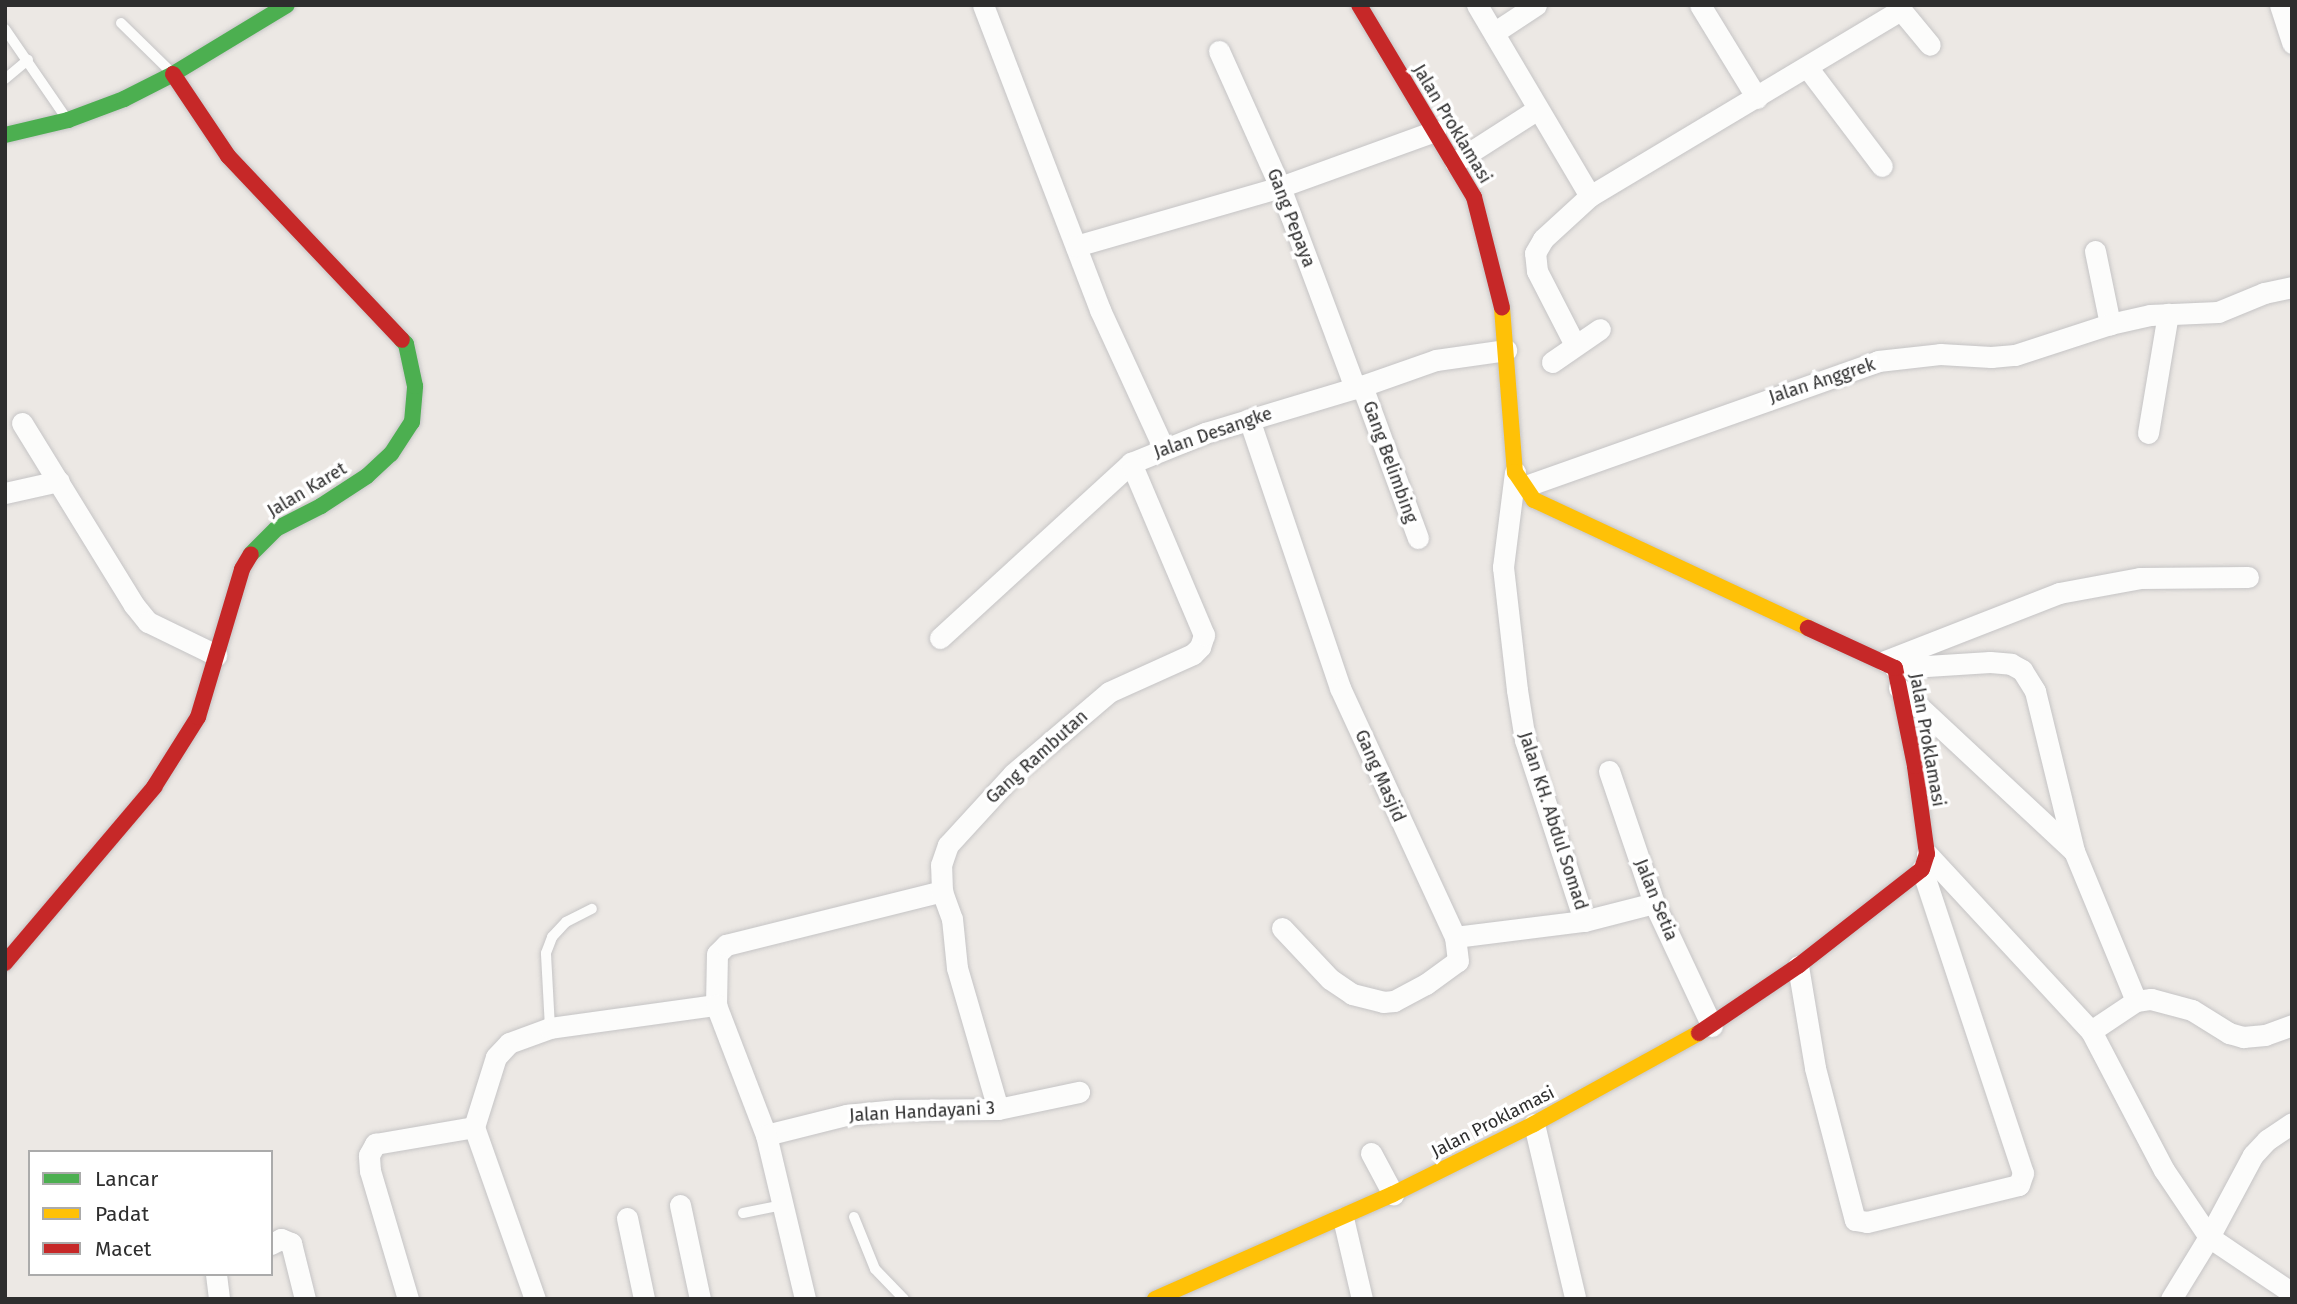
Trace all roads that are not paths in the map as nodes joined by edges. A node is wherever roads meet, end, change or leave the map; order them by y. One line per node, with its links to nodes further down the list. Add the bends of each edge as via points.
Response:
1 (287, 5): 16 (main road)
2 (983, 5): 27 (street)
3 (1359, 5): 21 (main road, Jalan Proklamasi)
4 (1478, 5): 10 (street)
5 (1536, 5): 10 (street)
6 (1700, 5): 18 (street)
7 (2280, 5): 11 (street)
8 (121, 23): 16 (lane)
9 (5, 29): 14 (lane)
10 (1495, 32): 19 (street)
11 (2292, 43)
12 (1930, 46): 15 (street, via 1901,10)
13 (1219, 51): 25 (street, Gang Pepaya)
14 (28, 60): 17 (lane); 20 (lane)
15 (1808, 67): 18 (street); 24 (street)
16 (173, 74): 20 (main road); 48 (main road, Jalan Karet, via 229,156 406,344 415,386 412,422 391,454 367,476 276,529 255,547 242,569)
17 (5, 79)
18 (1757, 99): 26 (street)
19 (1538, 109): 23 (street); 26 (street)
20 (68, 120): 22 (main road)
21 (1434, 131): 23 (main road, Jalan Proklamasi); 25 (street)
22 (5, 135)
23 (1455, 162): 34 (main road, Jalan Proklamasi, via 1474,197 1502,304)
24 (1882, 166)
25 (1280, 187): 27 (street); 36 (street, Gang Pepaya)
26 (1590, 196): 33 (street, via 1543,239 1535,253 1537,271)
27 (1076, 246): 40 (street)
28 (2095, 251): 31 (street)
29 (2292, 287): 30 (street, Jalan Anggrek, via 2218,312)
30 (2168, 314): 31 (street, Jalan Anggrek); 39 (street)
31 (2110, 324): 42 (street, Jalan Anggrek, via 2015,355 1940,354 1878,361)
32 (1600, 329): 33 (street)
33 (1574, 345): 35 (street)
34 (1506, 350): 36 (street, Jalan Desangke, via 1436,360); 42 (main road, Jalan Proklamasi)
35 (1552, 362)
36 (1358, 387): 37 (street, Jalan Desangke); 45 (street, Gang Belimbing)
37 (1249, 419): 40 (street, Jalan Desangke); 58 (street, Gang Masjid, via 1340,688)
38 (22, 423): 43 (street)
39 (2148, 433)
40 (1163, 447): 41 (street, Jalan Desangke)
41 (1130, 463): 47 (street, Jalan Desangke); 53 (street, Gang Rambutan, via 1199,619 1204,635 1200,646 1193,654 1110,692 1013,774 948,845 941,865)
42 (1519, 480): 49 (main road, Jalan Proklamasi, via 1534,500 1546,507); 56 (street, Jalan KH. Abdul Somad, via 1503,567 1517,690 1525,740)
43 (59, 481): 44 (street); 48 (street, via 148,622)
44 (5, 493)
45 (1418, 538)
46 (2248, 577): 49 (street, via 2140,578 2059,593)
47 (940, 638)
48 (216, 655): 59 (main road, Jalan Karet, via 198,717 155,787)
49 (1893, 672): 51 (street); 51 (street, via 1990,662 2022,670 2035,691); 52 (main road, Jalan Proklamasi, via 1915,766)
50 (1609, 771): 54 (street, Jalan Setia)
51 (2074, 851): 61 (street)
52 (1925, 862): 60 (main road, Jalan Proklamasi); 60 (street, via 2024,1173 2019,1185 1867,1222 1855,1220 1815,1068); 66 (street)
53 (942, 891): 62 (street, via 726,945 717,954); 68 (street, Gang Rambutan, via 952,919 957,968)
54 (1654, 903): 56 (street); 63 (street, Jalan Setia)
55 (592, 909): 65 (lane, via 566,922 552,937 546,953)
56 (1584, 920): 58 (street)
57 (1282, 929): 58 (street, via 1330,979 1352,994 1382,1002 1426,984 1458,961)
58 (1455, 937)
59 (5, 963)
60 (1798, 966): 63 (main road, Jalan Proklamasi)
61 (2136, 1001): 64 (street, via 2172,1002 2243,1037); 66 (street)
62 (716, 1005): 65 (street); 72 (street)
63 (1712, 1026): 70 (main road, Jalan Proklamasi)
64 (2292, 1026)
65 (550, 1028): 71 (street, via 509,1043 496,1057)
66 (2091, 1031): 81 (street, via 2164,1170)
67 (1079, 1092): 68 (street, Jalan Handayani 3)
68 (998, 1109): 72 (street, Jalan Handayani 3, via 846,1115)
69 (2292, 1123): 81 (street, via 2253,1154)
70 (1534, 1124): 74 (main road, Jalan Proklamasi); 85 (street)
71 (474, 1127): 88 (street, via 374,1144 369,1155); 89 (street)
72 (766, 1135): 76 (street)
73 (1371, 1153): 74 (street)
74 (1393, 1195): 80 (main road, Jalan Proklamasi)
75 (680, 1205): 91 (street)
76 (783, 1205): 77 (lane); 92 (street)
77 (743, 1213)
78 (855, 1217): 93 (lane, via 875,1269)
79 (627, 1218): 90 (street)
80 (1343, 1218): 94 (main road, Jalan Proklamasi); 95 (street)
81 (2209, 1237): 84 (street); 96 (street)
82 (273, 1243): 87 (street, via 281,1239 291,1243)
83 (216, 1276): 86 (street)
84 (2292, 1293)
85 (1574, 1297)
86 (219, 1299)
87 (305, 1299)
88 (408, 1299)
89 (535, 1299)
90 (644, 1299)
91 (700, 1299)
92 (805, 1299)
93 (904, 1299)
94 (1155, 1299)
95 (1362, 1299)
96 (2171, 1299)

